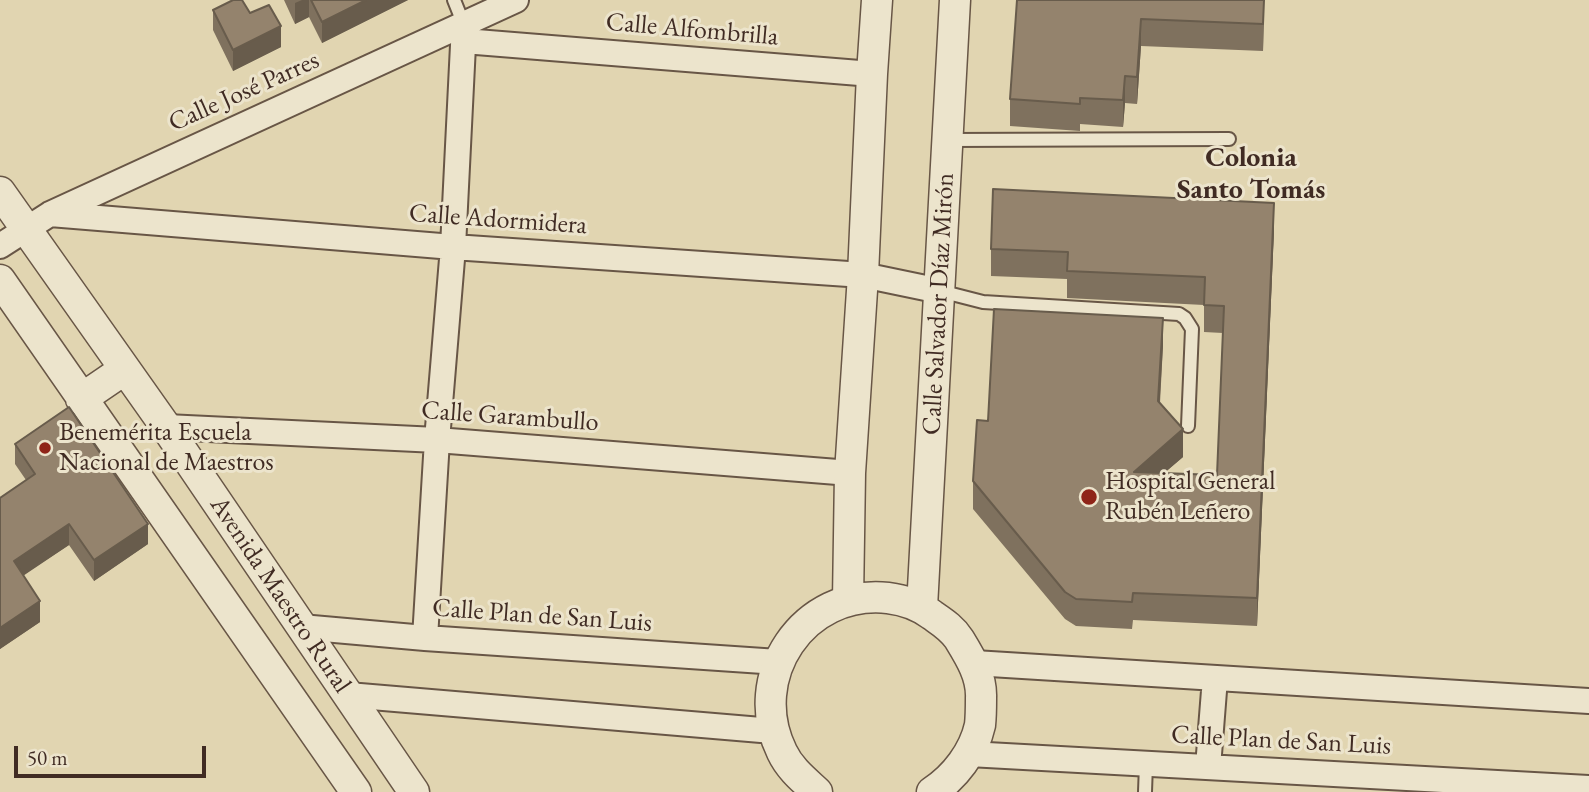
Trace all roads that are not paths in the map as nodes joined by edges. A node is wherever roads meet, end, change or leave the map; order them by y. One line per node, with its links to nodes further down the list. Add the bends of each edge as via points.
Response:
1 (454, 0): 5 (lane)
2 (516, 0): 5 (street, Calle José Parres)
3 (877, 0): 6 (street)
4 (955, 0): 8 (street, Calle Salvador Díaz Mirón)
5 (464, 33): 6 (street, Calle Alfombrilla); 10 (street, Calle José Parres); 12 (street)
6 (872, 74): 13 (street)
7 (1229, 139): 8 (lane)
8 (948, 140): 15 (street, Calle Salvador Díaz Mirón)
9 (0, 192): 10 (street, Avenida Maestro Rural)
10 (38, 221): 11 (street, Calle José Parres); 12 (street, Calle Adormidera); 16 (street, Avenida Maestro Rural)
11 (0, 246)
12 (453, 247): 13 (street, Calle Adormidera); 20 (street)
13 (863, 275): 15 (street, Calle Adormidera); 21 (street)
14 (0, 280): 17 (street, Avenida Maestro Rural)
15 (940, 291): 18 (lane, via 983,302 1178,314 1192,329); 23 (street, Calle Salvador Díaz Mirón)
16 (125, 369): 17 (street); 19 (street, Avenida Maestro Rural)
17 (81, 399): 36 (street, Avenida Maestro Rural)
18 (1188, 426)
19 (166, 427): 20 (street, Calle Garambullo); 24 (street, Avenida Maestro Rural)
20 (437, 440): 21 (street, Calle Garambullo); 25 (street)
21 (850, 473): 22 (street)
22 (848, 600): 23 (street, via 898,599); 26 (street, via 819,613 795,635)
23 (922, 607): 27 (street, via 953,630)
24 (301, 627): 25 (street, Calle Plan de San Luis); 29 (street, Avenida Maestro Rural)
25 (425, 638): 26 (street, Calle Plan de San Luis)
26 (778, 662): 31 (street, via 770,696)
27 (974, 663): 28 (street); 32 (street, via 982,694 980,725)
28 (1215, 678): 30 (street); 34 (street)
29 (348, 695): 31 (street); 37 (street, Avenida Maestro Rural)
30 (1589, 701)
31 (773, 731): 38 (street, via 783,755)
32 (969, 754): 33 (street, Calle Plan de San Luis); 39 (street, via 946,783)
33 (1146, 764): 34 (street, Calle Plan de San Luis); 40 (lane)
34 (1208, 766): 35 (street, Calle Plan de San Luis)
35 (1589, 788)
36 (356, 792)
37 (414, 792)
38 (817, 792)
39 (932, 792)
40 (1145, 792)

